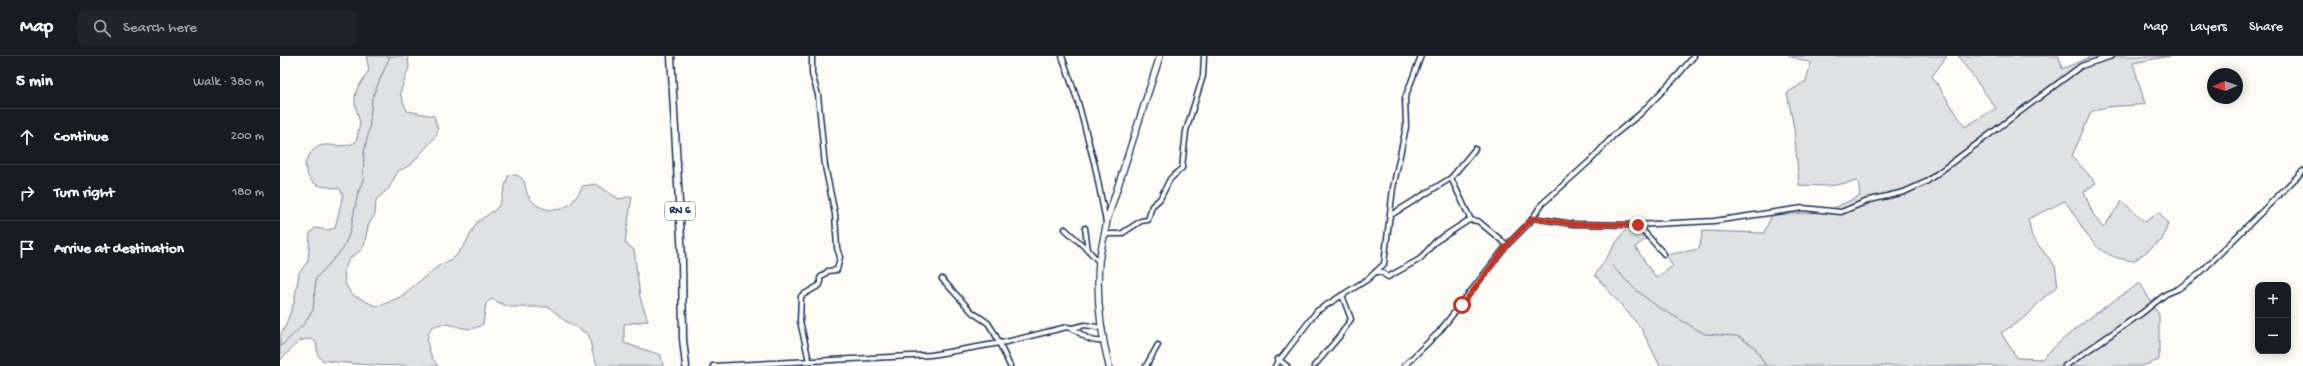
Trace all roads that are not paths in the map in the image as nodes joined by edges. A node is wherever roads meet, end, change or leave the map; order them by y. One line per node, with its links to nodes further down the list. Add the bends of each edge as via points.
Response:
1 (671, 56): 34 (main road, RN 6)
2 (812, 56): 33 (street, via 812,74 818,95 825,166 835,214 840,261 837,270 825,273 820,278 820,285 801,296 800,321)
3 (1062, 56): 15 (street, via 1078,102)
4 (1160, 56): 15 (main road)
5 (1204, 56): 19 (street, via 1203,76 1186,131 1182,168 1170,179 1160,199 1152,206 1148,220 1140,221 1120,234)
6 (1421, 56): 12 (street, via 1405,98 1406,127 1393,188)
7 (1694, 56): 13 (street, via 1644,110 1614,135 1546,201)
8 (2112, 56): 16 (street, via 2081,66 1982,138 1941,172 1904,192 1870,200 1841,212 1803,208 1714,221)
9 (1475, 150): 11 (street)
10 (2303, 171): 43 (street, via 2199,274 2166,294)
11 (1451, 178): 12 (street); 14 (street)
12 (1391, 215): 24 (street, via 1385,237 1385,259)
13 (1533, 218): 16 (street, via 1573,224); 20 (street)
14 (1471, 220): 20 (street, via 1478,221); 24 (street, via 1435,242 1420,259 1408,267 1388,277)
15 (1107, 224): 19 (main road)
16 (1638, 225): 22 (street)
17 (1085, 228): 21 (street)
18 (1065, 229): 21 (street)
19 (1104, 234): 23 (main road)
20 (1507, 245): 42 (street, via 1439,332)
21 (1088, 250): 23 (street)
22 (1664, 254)
23 (1100, 262): 28 (main road)
24 (1376, 272): 26 (street)
25 (942, 279): 30 (street, via 967,307 988,323)
26 (1342, 295): 32 (street, via 1313,314); 41 (street, via 1351,319)
27 (1072, 328): 28 (street, via 1085,325); 29 (street, via 1090,340); 30 (street)
28 (1102, 328): 29 (main road)
29 (1103, 341): 37 (main road)
30 (1000, 343): 33 (street, via 931,355); 36 (street)
31 (1158, 345): 38 (street)
32 (1278, 359): 39 (street); 40 (street)
33 (809, 361): 35 (street)
34 (686, 366)
35 (713, 366)
36 (1010, 366)
37 (1109, 366)
38 (1146, 366)
39 (1275, 366)
40 (1287, 366)
41 (1314, 366)
42 (1404, 366)
43 (2064, 366)

